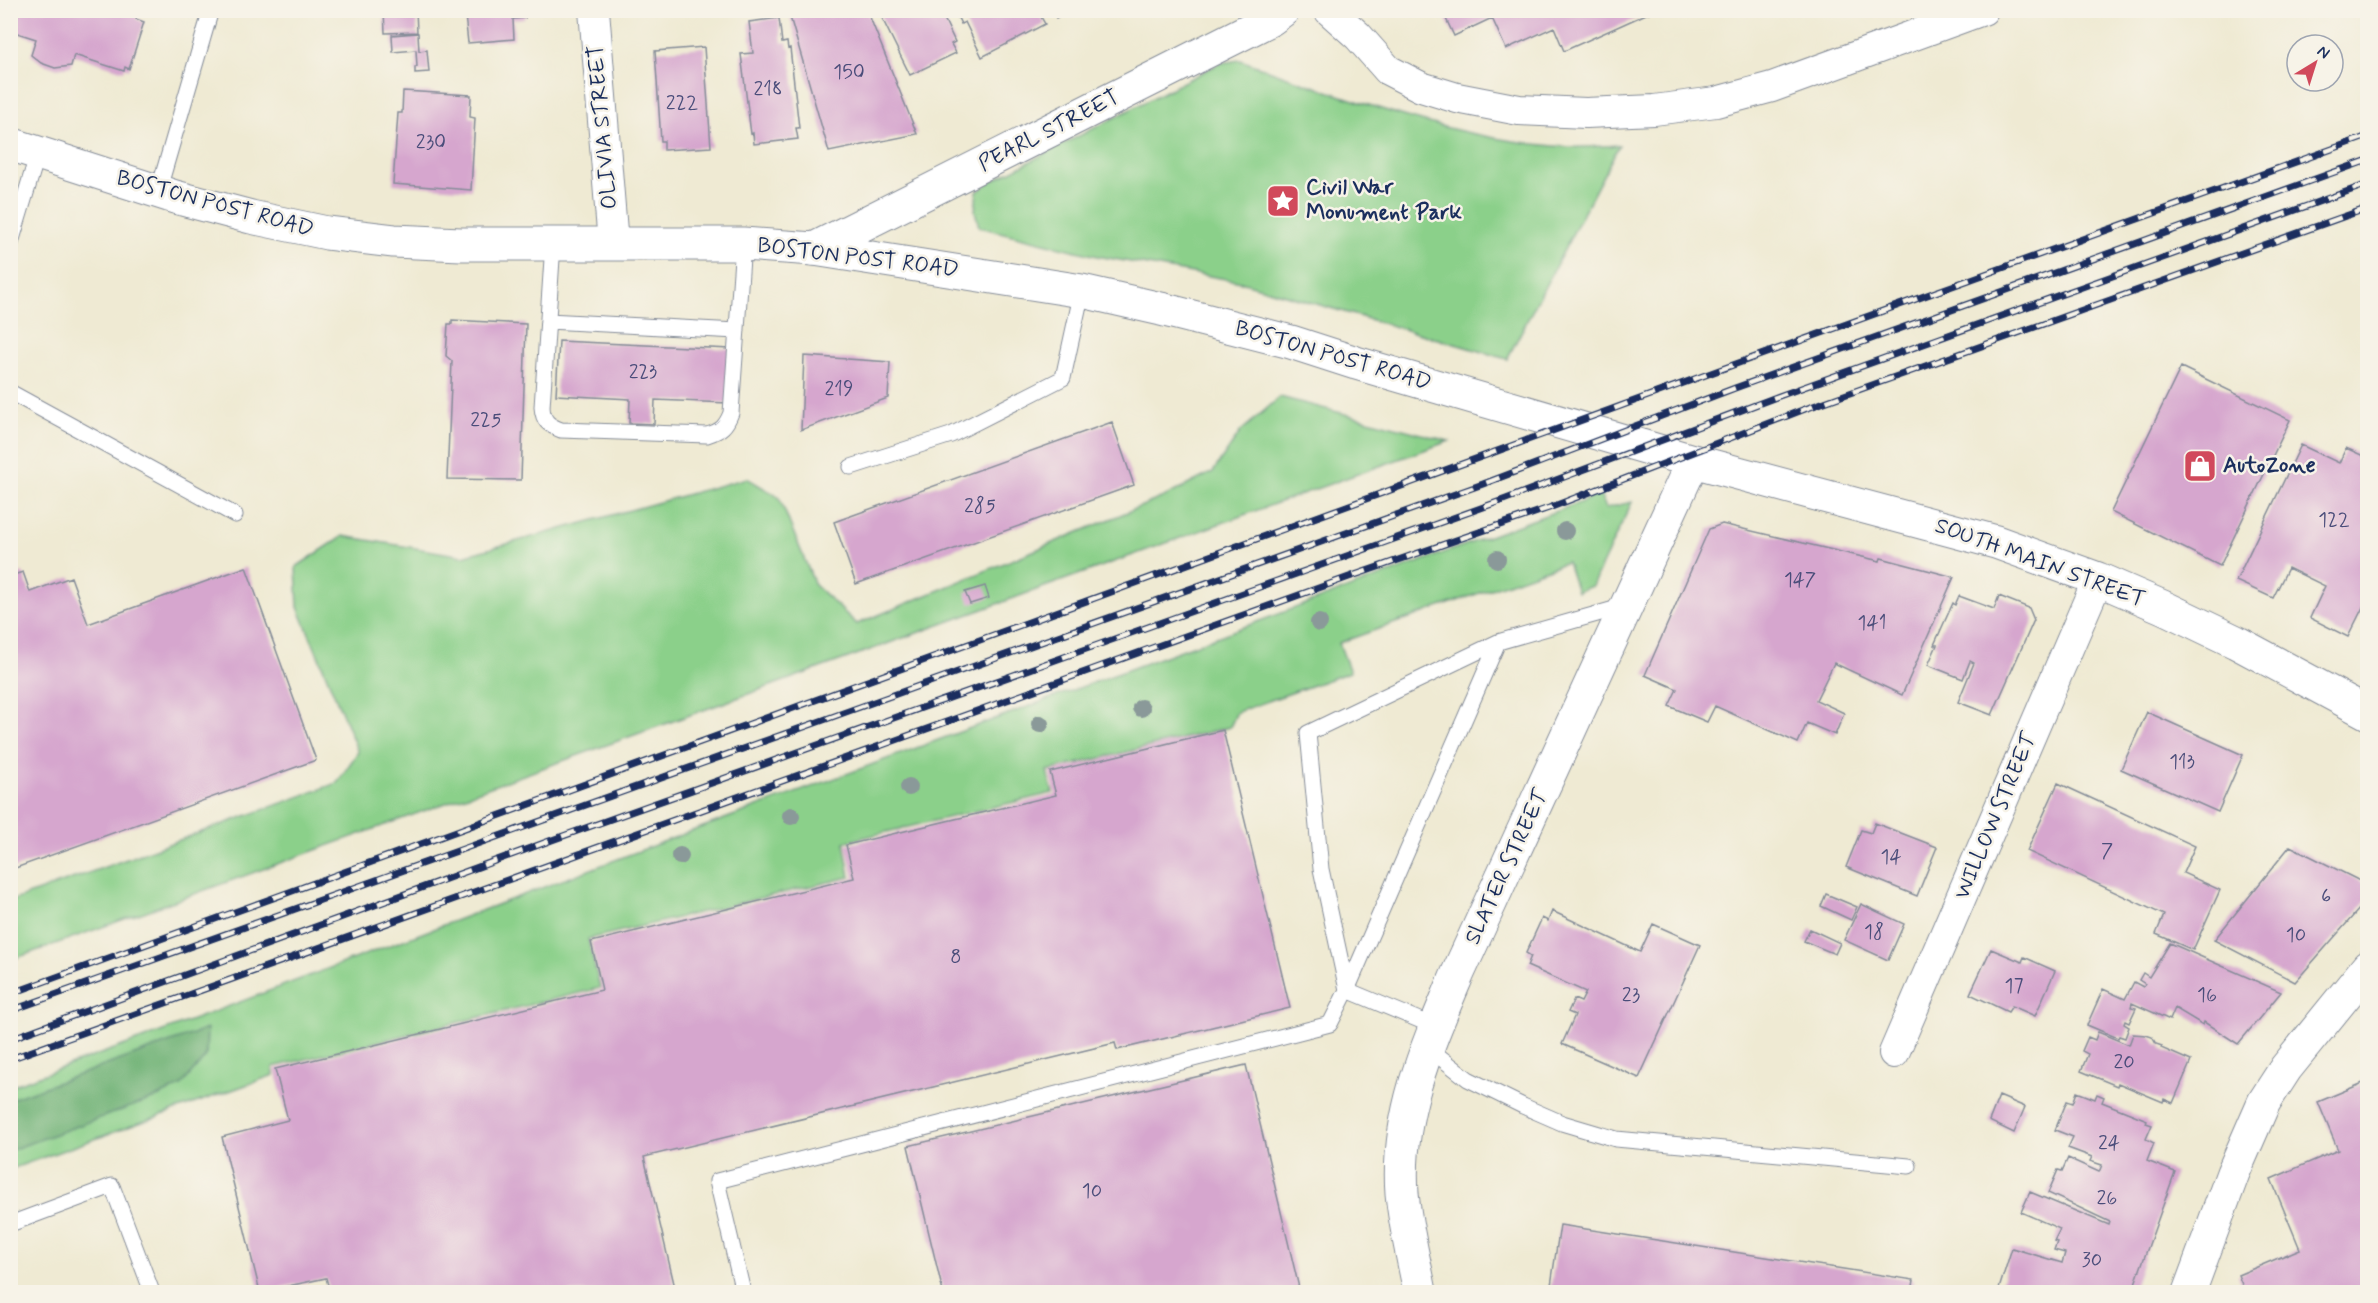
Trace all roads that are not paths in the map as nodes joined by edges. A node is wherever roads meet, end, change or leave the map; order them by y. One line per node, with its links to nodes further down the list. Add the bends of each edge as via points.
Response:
1 (211, 10): 7 (lane)
2 (594, 10): 9 (street, OLIVIA STREET)
3 (1283, 10): 12 (main road, PEARL STREET)
4 (1329, 10): 5 (street, via 1389,70 1421,87 1519,110 1586,113 1716,102 1772,87)
5 (1983, 10)
6 (24, 149): 7 (main road, BOSTON POST ROAD); 11 (lane)
7 (159, 192): 8 (main road, BOSTON POST ROAD, via 327,233 394,241)
8 (553, 244): 9 (main road, BOSTON POST ROAD); 14 (lane)
9 (613, 244): 10 (main road, BOSTON POST ROAD)
10 (743, 244): 12 (main road, BOSTON POST ROAD); 15 (lane)
11 (10, 246)
12 (814, 249): 13 (main road, BOSTON POST ROAD)
13 (1082, 291): 17 (main road, BOSTON POST ROAD, via 1291,342); 18 (lane, via 1063,378 951,435)
14 (548, 321): 15 (lane); 15 (lane, via 543,418 561,430 707,435 717,432 727,425 730,413)
15 (737, 331)
16 (10, 392): 19 (lane)
17 (1693, 460): 20 (main road, SOUTH MAIN STREET, via 1996,542); 21 (main road, SLATER STREET)
18 (851, 467)
19 (235, 515)
20 (2098, 579): 23 (main road, SOUTH MAIN STREET, via 2236,642); 27 (street, WILLOW STREET)
21 (1626, 606): 22 (lane); 26 (main road, SLATER STREET)
22 (1498, 642): 25 (lane); 25 (lane, via 1308,733 1321,869)
23 (2367, 713)
24 (2367, 967): 33 (main road, via 2286,1068 2264,1102)
25 (1347, 990): 26 (lane); 31 (lane, via 1330,1024 717,1181)
26 (1431, 1037): 28 (lane, via 1468,1079 1562,1123 1616,1138); 32 (main road, SLATER STREET, via 1410,1100 1402,1147 1402,1193)
27 (1894, 1053)
28 (1909, 1166)
29 (10, 1224): 30 (lane, via 112,1186)
30 (152, 1293)
31 (743, 1293)
32 (1420, 1293)
33 (2189, 1293)

